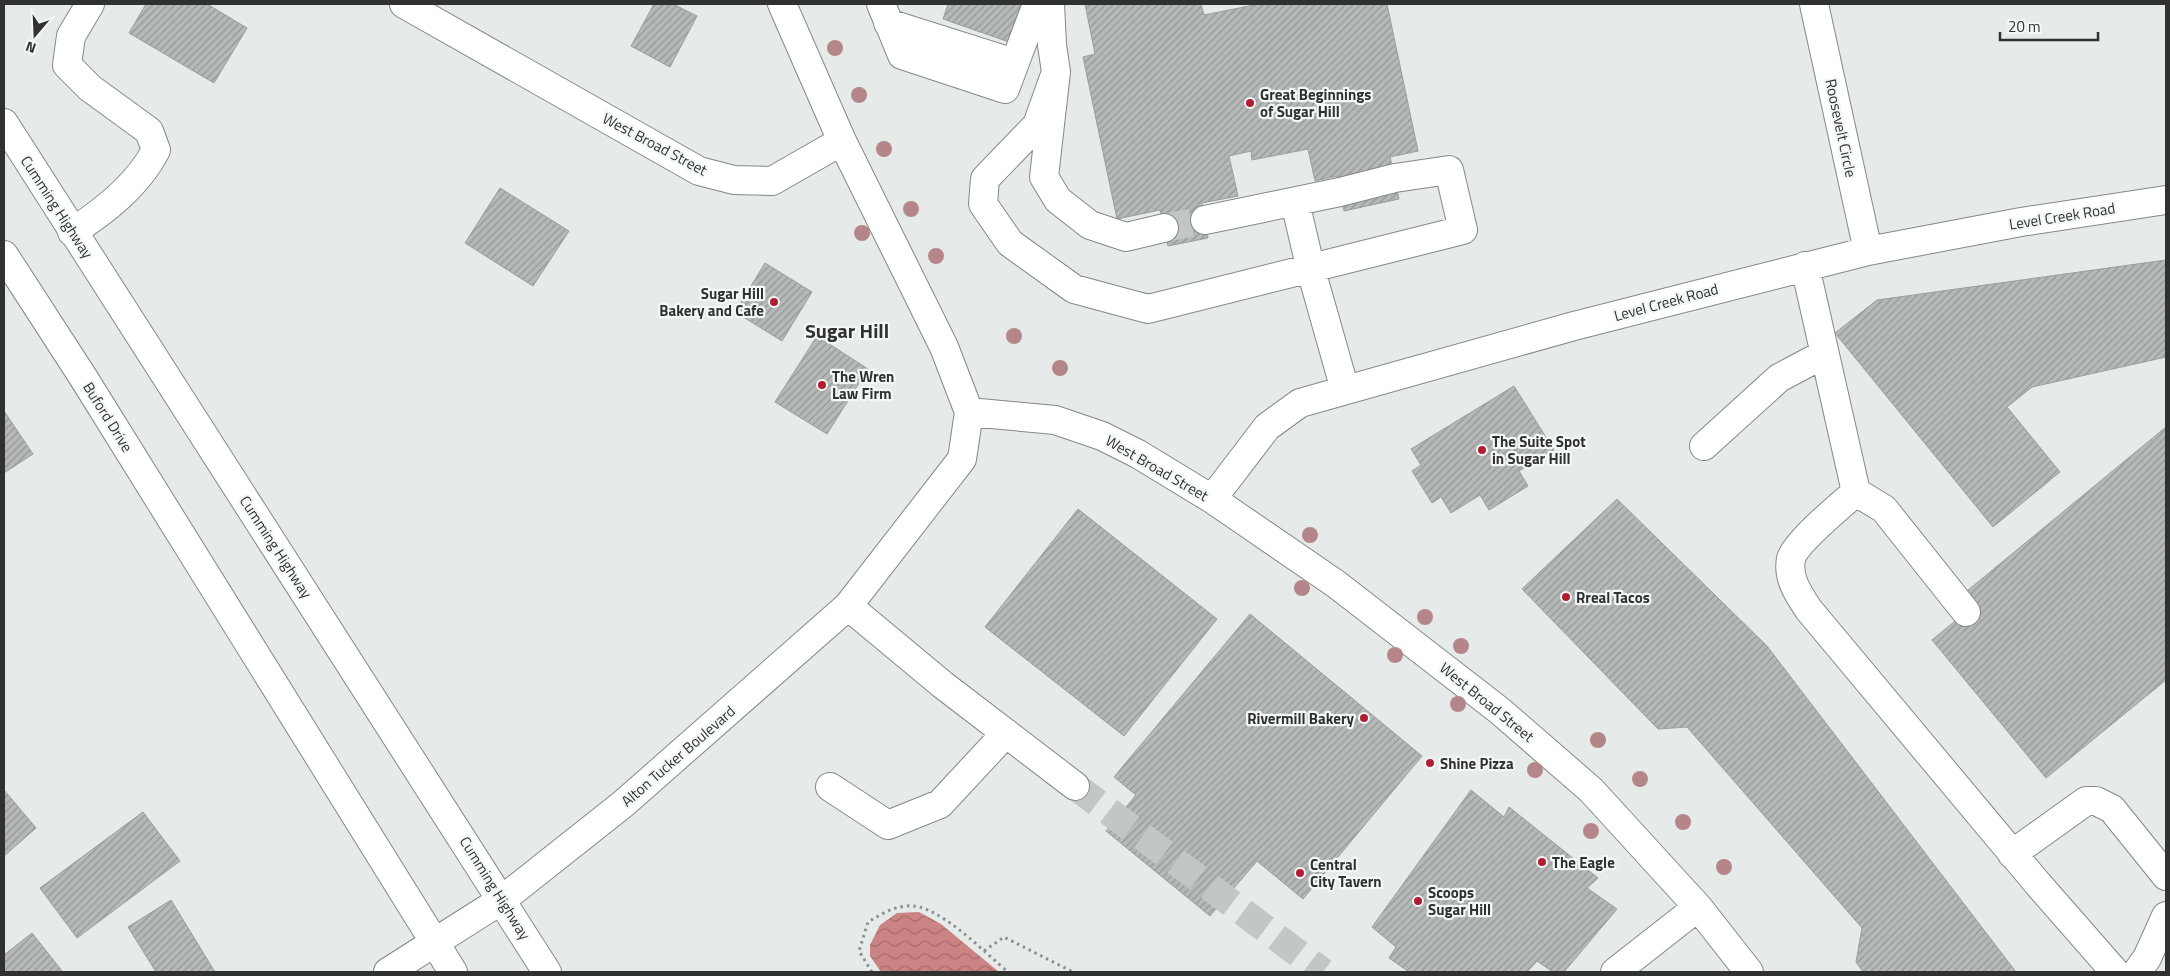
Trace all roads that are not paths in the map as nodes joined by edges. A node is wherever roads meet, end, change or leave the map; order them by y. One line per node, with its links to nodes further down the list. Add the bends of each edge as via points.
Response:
1 (90, 4): 15 (main road, via 70,36 67,65 90,88 149,131 156,150 147,168 102,213)
2 (404, 4): 10 (main road, West Broad Street, via 699,171 734,180 772,181)
3 (782, 4): 10 (main road)
4 (1037, 4): 7 (main road, via 1005,89 902,55)
5 (1050, 4): 8 (main road)
6 (1814, 4): 16 (main road, Roosevelt Circle)
7 (885, 13)
8 (1056, 72): 14 (main road, via 1044,177 1058,200 1090,225 1126,237); 19 (main road, via 1037,125 985,179 983,204 1010,243 1074,289 1148,309)
9 (4, 123): 15 (main road, Cumming Highway)
10 (842, 141): 22 (main road, via 944,348)
11 (2166, 200): 16 (main road, Level Creek Road, via 2021,222)
12 (1295, 202): 13 (main road); 19 (main road); 19 (main road, via 1395,178 1449,170 1463,230)
13 (1205, 220)
14 (1164, 228)
15 (72, 232): 33 (main road, Cumming Highway)
16 (1868, 251): 18 (main road, Level Creek Road)
17 (4, 257): 36 (main road, Buford Drive, via 53,330)
18 (1805, 266): 20 (main road); 21 (main road, Level Creek Road)
19 (1311, 270): 21 (main road)
20 (1824, 354): 23 (main road, via 1779,378); 24 (main road)
21 (1345, 390): 25 (main road, Level Creek Road, via 1300,404 1267,428)
22 (970, 412): 25 (main road, West Broad Street, via 1055,420 1102,436); 26 (main road, Alton Tucker Boulevard, via 962,459)
23 (1704, 446)
24 (1856, 492): 27 (main road, via 1884,509); 31 (main road, via 1798,545 1791,558 1795,589)
25 (1212, 499): 34 (main road, West Broad Street, via 1336,584 1502,713 1591,790)
26 (848, 606): 28 (main road, via 943,686); 33 (main road, Alton Tucker Boulevard, via 623,804)
27 (1966, 612)
28 (1006, 733): 29 (main road, via 940,804 888,825); 30 (main road)
29 (830, 786)
30 (1075, 786)
31 (2012, 854): 32 (main road, via 2086,801 2096,800 2112,809); 42 (main road)
32 (2166, 876)
33 (503, 900): 36 (main road, Alton Tucker Boulevard); 39 (main road, Cumming Highway)
34 (1698, 907): 40 (main road); 41 (main road, West Broad Street)
35 (2166, 916): 43 (main road)
36 (434, 942): 37 (main road, Alton Tucker Boulevard); 38 (main road)
37 (388, 972)
38 (453, 972)
39 (548, 972)
40 (1615, 972)
41 (1749, 972)
42 (2115, 972)
43 (2137, 972)

